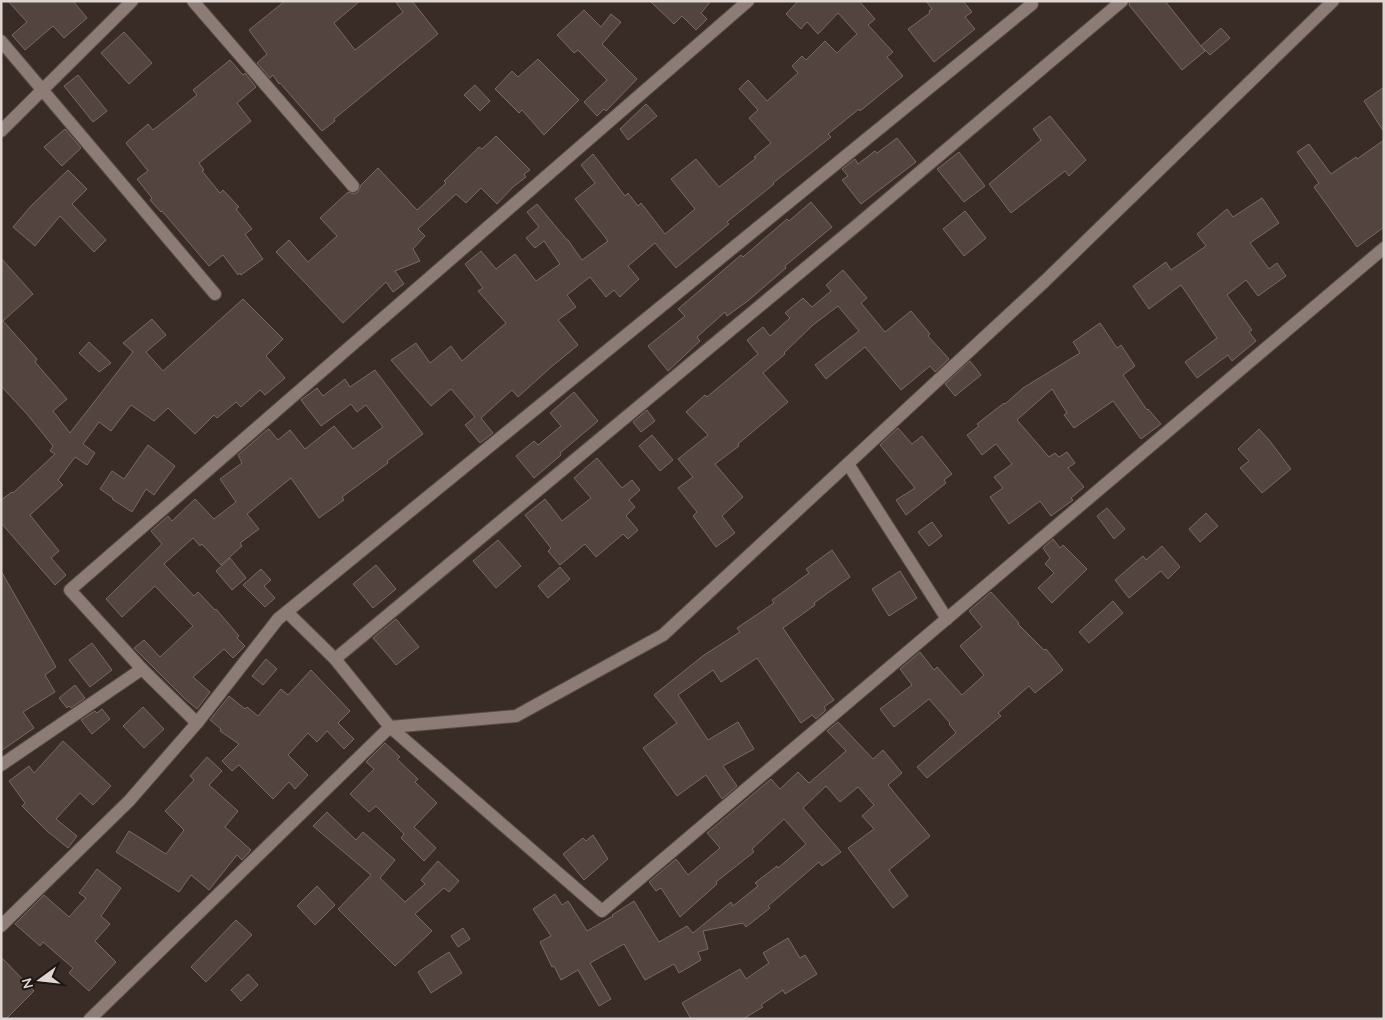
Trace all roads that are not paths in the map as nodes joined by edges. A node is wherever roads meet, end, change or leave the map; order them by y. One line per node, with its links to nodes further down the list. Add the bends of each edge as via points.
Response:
1 (132, 1): 8 (street)
2 (193, 1): 10 (street)
3 (748, 1): 17 (street, via 70,590)
4 (1122, 1): 16 (street)
5 (1333, 1): 13 (street, via 1046,281)
6 (1032, 4): 14 (street)
7 (1, 41): 8 (street)
8 (43, 91): 9 (street); 12 (street)
9 (1, 131)
10 (353, 186)
11 (1384, 248): 15 (street)
12 (215, 294)
13 (848, 464): 15 (street); 19 (street, via 663,635 516,716)
14 (287, 612): 16 (street); 18 (street, via 278,619)
15 (947, 619): 19 (street, via 602,911)
16 (335, 659): 19 (street)
17 (142, 669): 18 (street); 20 (street)
18 (197, 723): 21 (street, via 129,801)
19 (390, 727): 22 (street)
20 (1, 765)
21 (1, 926)
22 (90, 1019)

